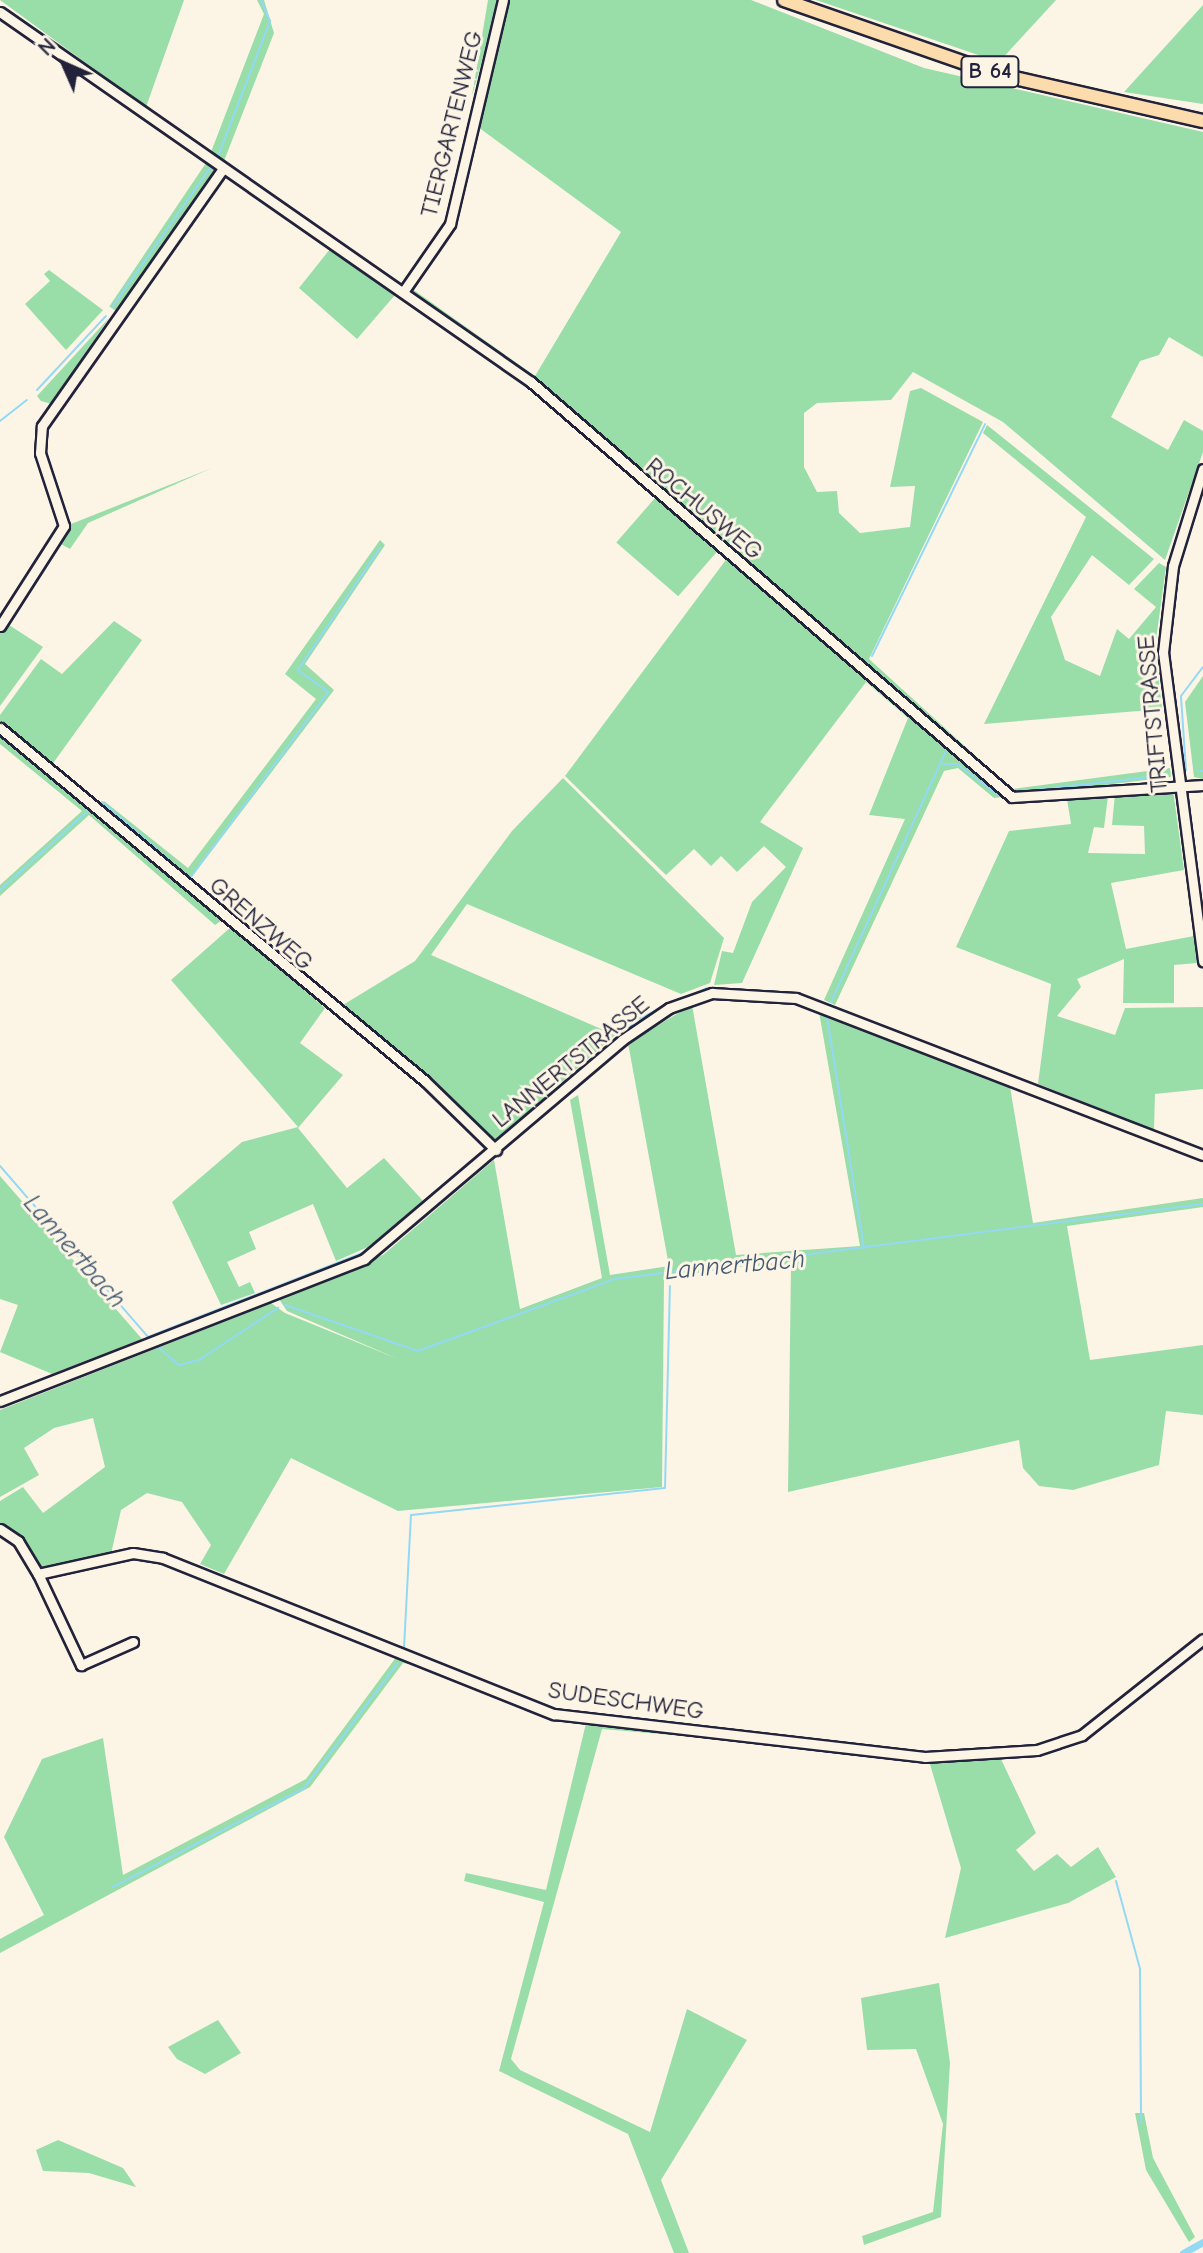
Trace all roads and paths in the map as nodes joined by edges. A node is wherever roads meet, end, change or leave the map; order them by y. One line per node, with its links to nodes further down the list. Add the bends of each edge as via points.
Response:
1 (503, 0): 6 (street, TIERGARTENWEG, via 450,224)
2 (784, 0): 4 (main road, B 64, via 997,74)
3 (0, 12): 5 (street, ROCHUSWEG)
4 (1203, 121)
5 (223, 168): 6 (street, ROCHUSWEG); 8 (street, via 42,426 40,453 64,526)
6 (403, 292): 10 (street, ROCHUSWEG, via 531,382 1012,797)
7 (1203, 469): 10 (street, TRIFTSTRASSE, via 1165,611)
8 (0, 626)
9 (0, 728): 13 (street, GRENZWEG, via 425,1081)
10 (1178, 781): 11 (street, ROCHUSWEG); 12 (street, TRIFTSTRASSE)
11 (1203, 785)
12 (1203, 961)
13 (496, 1150): 14 (street, LANNERTSTRASSE, via 649,1019 690,999 741,989 796,998); 15 (street, LANNERTSTRASSE, via 364,1259)
14 (1203, 1155)
15 (0, 1401)
16 (0, 1529): 17 (street, via 18,1541)
17 (38, 1574): 18 (street, SUDESCHWEG, via 148,1555 554,1714 925,1757 1037,1750 1082,1735); 19 (street, via 81,1665)
18 (1203, 1639)
19 (133, 1642)

